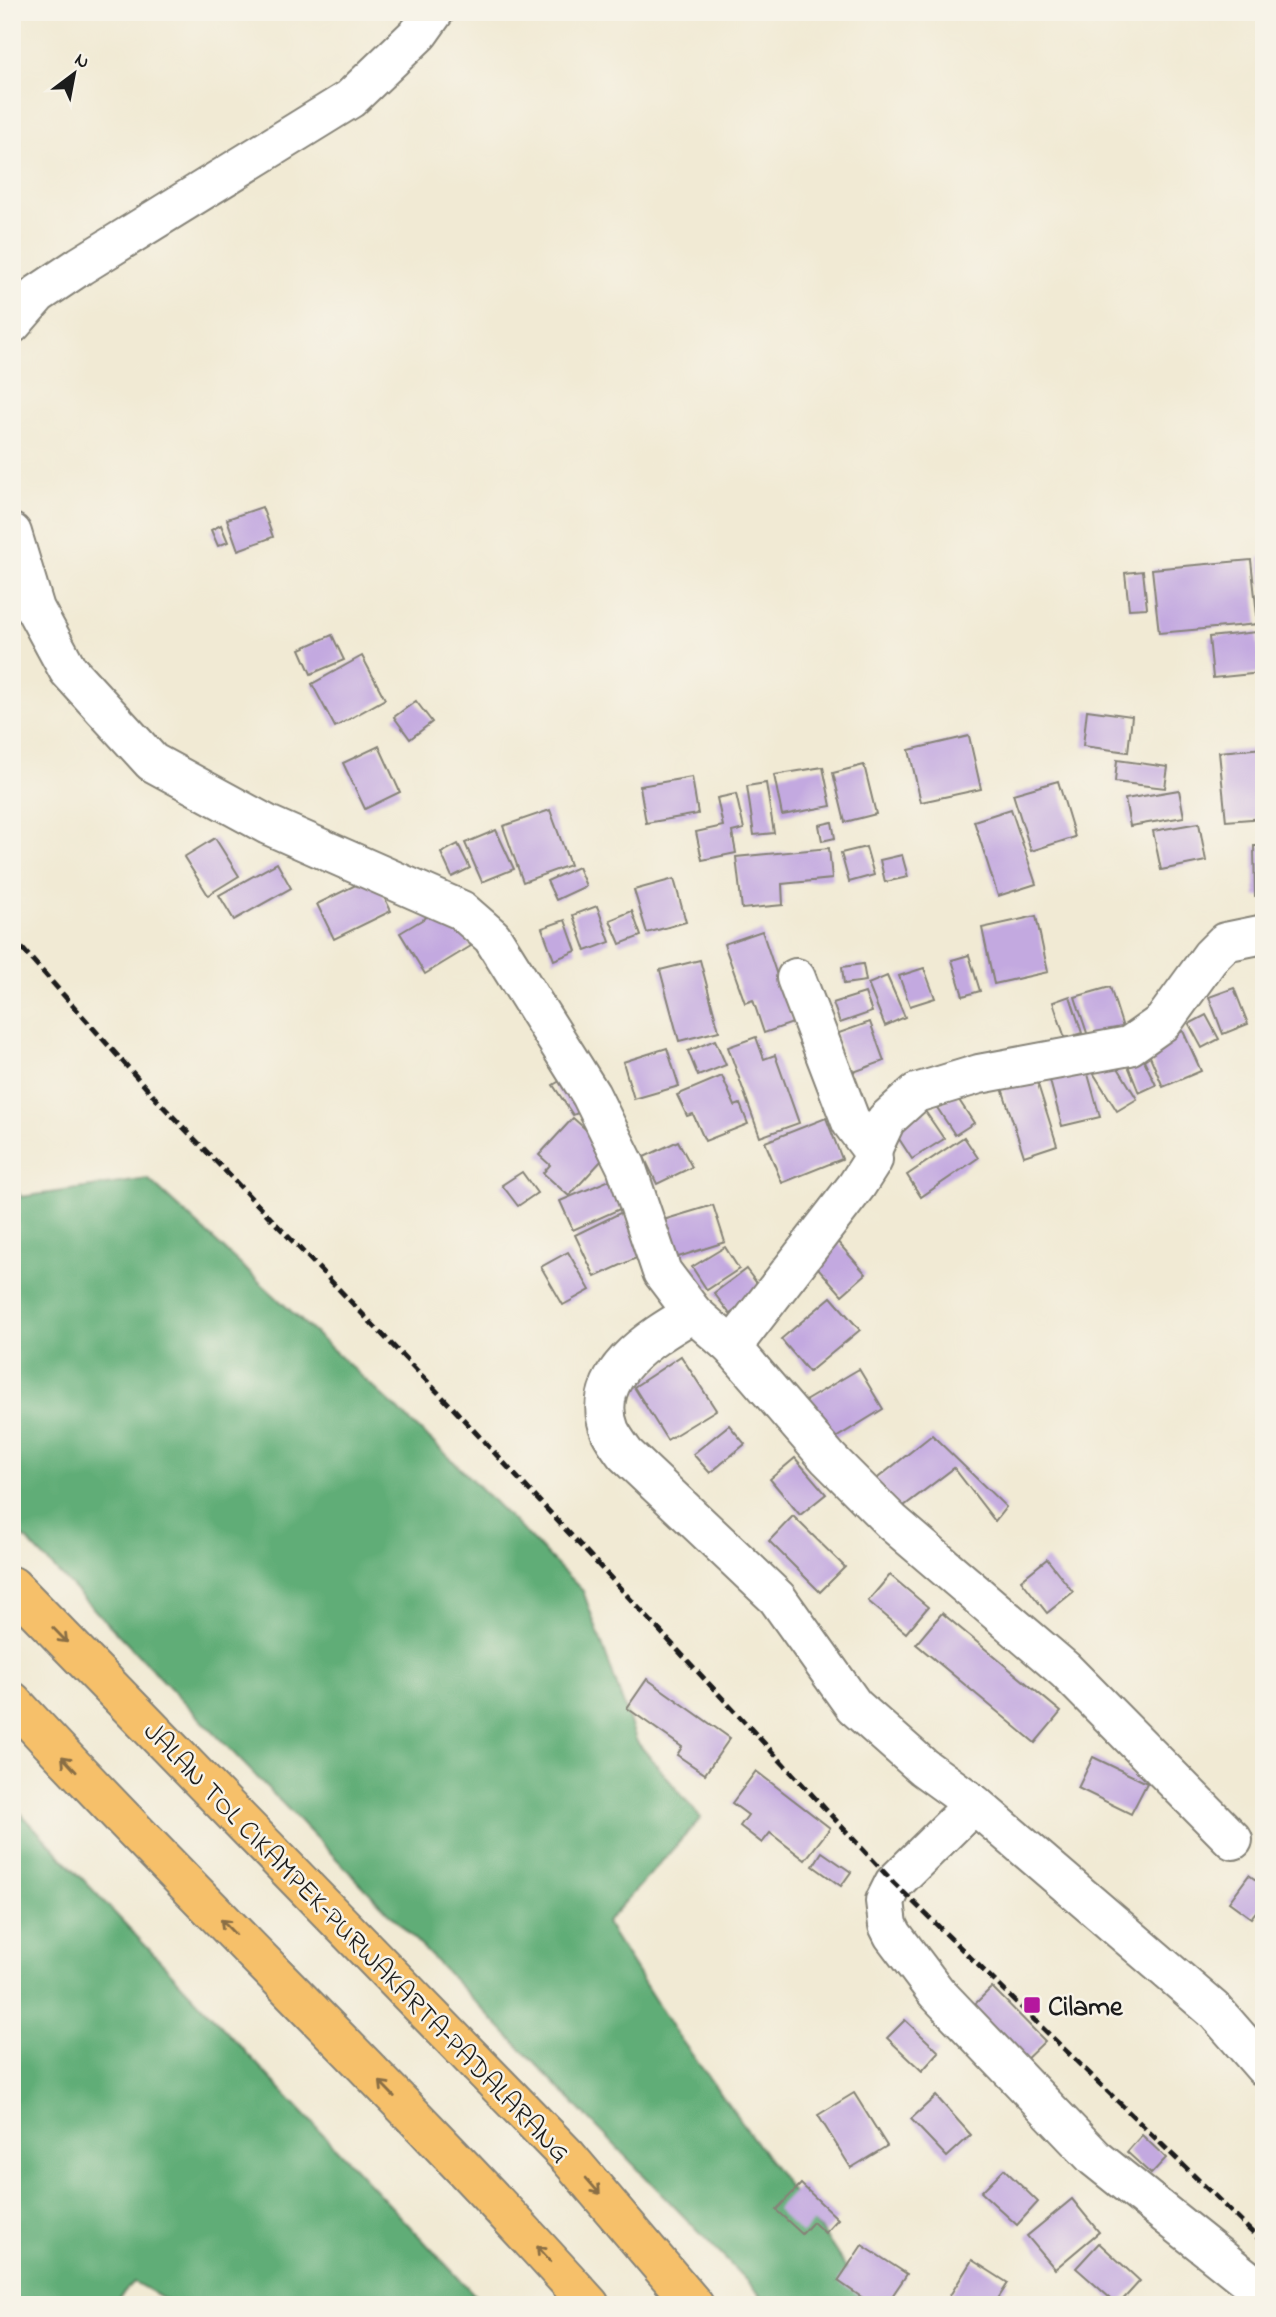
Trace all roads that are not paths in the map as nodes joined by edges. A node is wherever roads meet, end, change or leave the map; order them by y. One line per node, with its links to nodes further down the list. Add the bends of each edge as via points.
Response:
1 (434, 12): 2 (street, via 419,33 349,99 79,266 38,294)
2 (12, 324)
3 (12, 533): 7 (street, via 35,609 68,670 152,762 268,825 461,910 492,937 591,1095 626,1167 662,1272)
4 (1264, 934): 6 (street, via 1225,942 1163,1022 1129,1046 979,1074 916,1093 886,1120)
5 (796, 978): 6 (street, via 851,1122)
6 (872, 1150): 8 (street, via 867,1172)
7 (693, 1313): 8 (street); 11 (street, via 645,1342 617,1371 606,1404 610,1430 625,1454 777,1598 854,1706 923,1767)
8 (732, 1346): 12 (street, via 828,1458 892,1522 1065,1670)
9 (12, 1586): 16 (highway, JALAN TOL CIKAMPEK–PURWAKARTA–PADALARANG, one-way to 16, via 568,2157)
10 (12, 1701): 15 (highway, one-way to 10, via 497,2202)
11 (974, 1804): 13 (street, via 1216,2012); 14 (street, via 894,1883 885,1901 893,1935 936,1992 1095,2158)
12 (1234, 1840)
13 (1264, 2067)
14 (1264, 2293)
15 (590, 2305)
16 (694, 2305)

